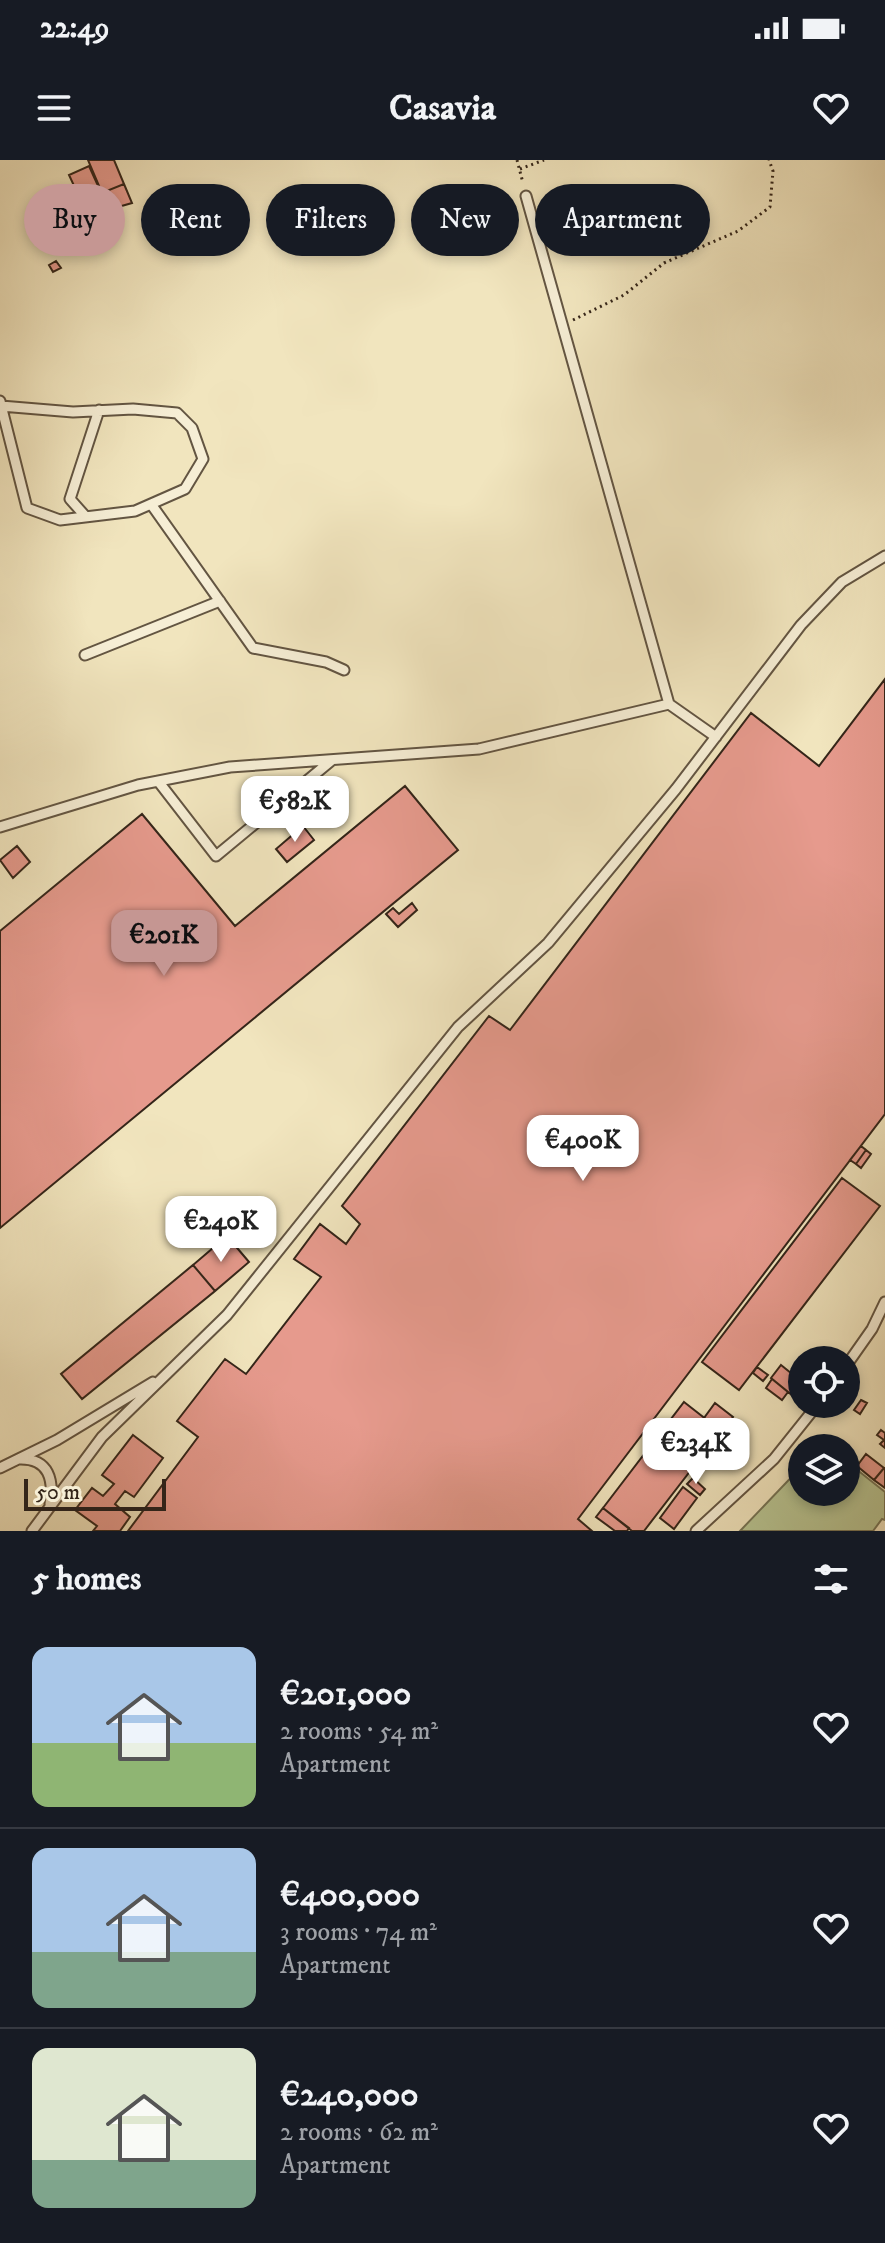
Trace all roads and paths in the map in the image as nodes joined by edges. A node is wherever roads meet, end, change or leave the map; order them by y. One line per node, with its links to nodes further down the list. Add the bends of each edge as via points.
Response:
1 (517, 160): 4 (path)
2 (544, 160): 4 (path)
3 (769, 160): 6 (path, via 770,207 738,231 664,263 624,295)
4 (520, 169): 5 (path)
5 (526, 196): 6 (lane)
6 (563, 325): 15 (lane)
7 (1, 404): 8 (lane); 10 (lane, via 27,508 60,520)
8 (99, 410): 9 (lane, via 177,413 192,428 203,459 185,489); 10 (lane, via 70,499)
9 (151, 504): 10 (lane); 12 (lane)
10 (86, 517)
11 (885, 556): 16 (lane, via 842,582 801,625)
12 (220, 601): 13 (lane); 14 (lane, via 253,648)
13 (85, 655)
14 (344, 670)
15 (669, 704): 16 (lane); 17 (lane, via 479,749)
16 (716, 737): 22 (lane, via 548,943 458,1027 227,1315)
17 (332, 760): 18 (lane, via 230,767); 18 (lane, via 216,856)
18 (158, 781): 19 (lane)
19 (0, 827)
20 (885, 1302): 21 (lane)
21 (860, 1346)
22 (166, 1374): 24 (lane); 26 (lane, via 102,1437)
23 (807, 1418): 28 (lane, via 774,1459)
24 (17, 1459): 25 (lane); 26 (lane, via 40,1462 49,1471)
25 (0, 1468)
26 (49, 1507): 27 (lane)
27 (32, 1531)
28 (696, 1531)

